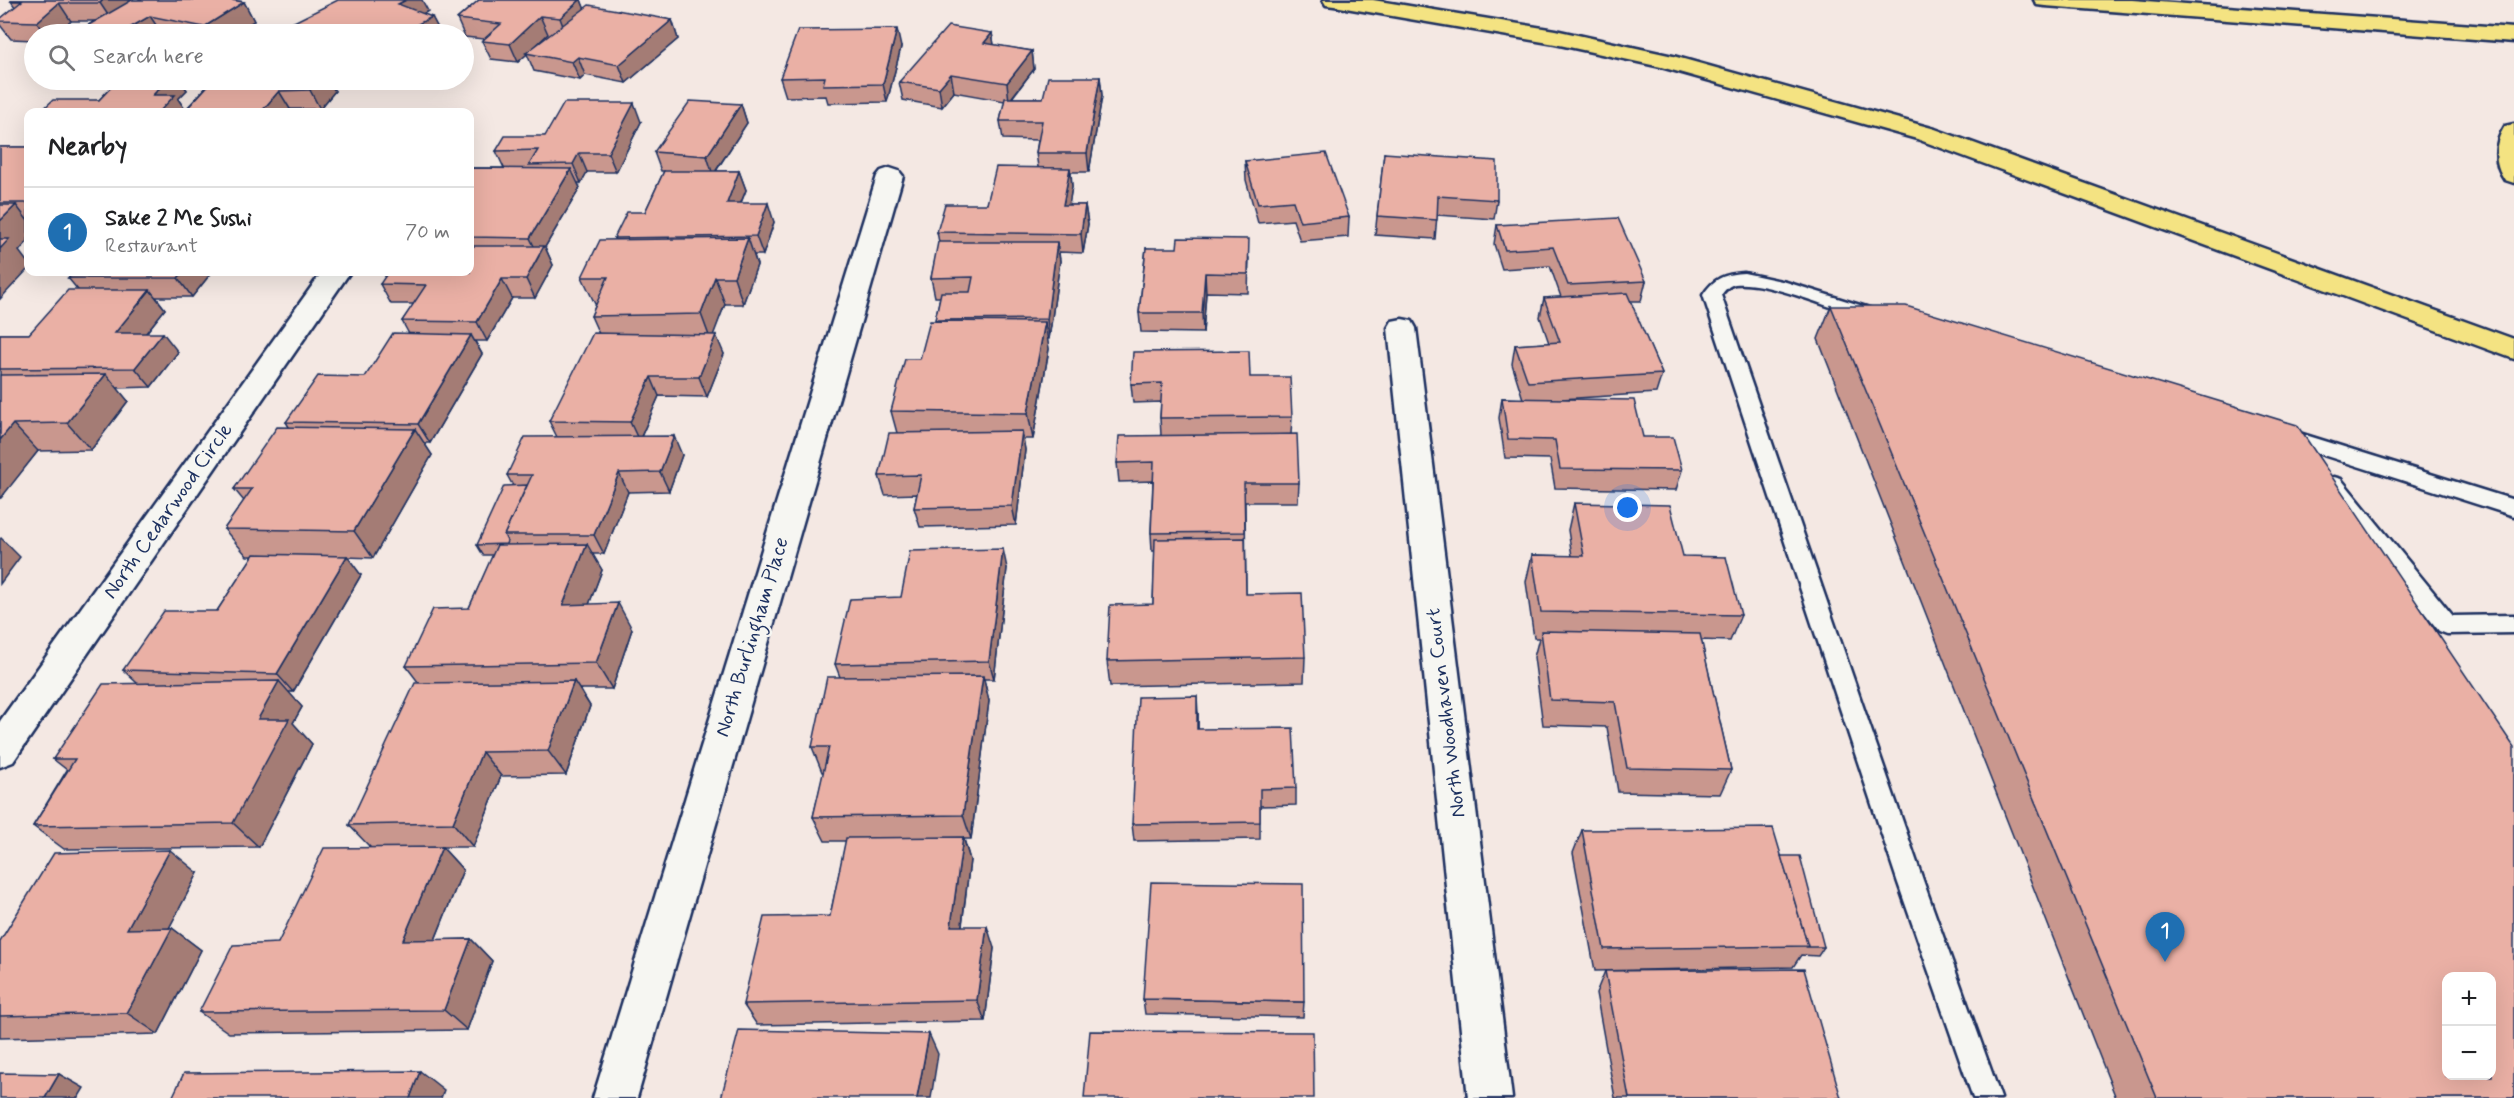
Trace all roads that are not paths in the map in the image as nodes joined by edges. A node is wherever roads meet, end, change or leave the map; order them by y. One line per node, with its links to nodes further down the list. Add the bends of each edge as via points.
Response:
1 (1334, 0): 10 (highway, via 1544,35 1665,61 1926,134)
2 (2045, 0): 3 (highway)
3 (2514, 35)
4 (2514, 131): 5 (highway, via 2508,160)
5 (2514, 175)
6 (890, 176): 16 (street, North Burlingham Place)
7 (333, 276): 15 (street, North Cedarwood Circle)
8 (1889, 320): 18 (lane, via 1775,285 1735,278 1717,285 1712,295)
9 (1402, 328): 17 (street, North Woodhaven Court)
10 (2514, 349)
11 (2264, 429): 12 (lane)
12 (2298, 439): 13 (lane); 14 (lane, via 2447,625)
13 (2514, 508)
14 (2514, 624)
15 (0, 751)
16 (615, 1098)
17 (1490, 1098)
18 (1987, 1098)

